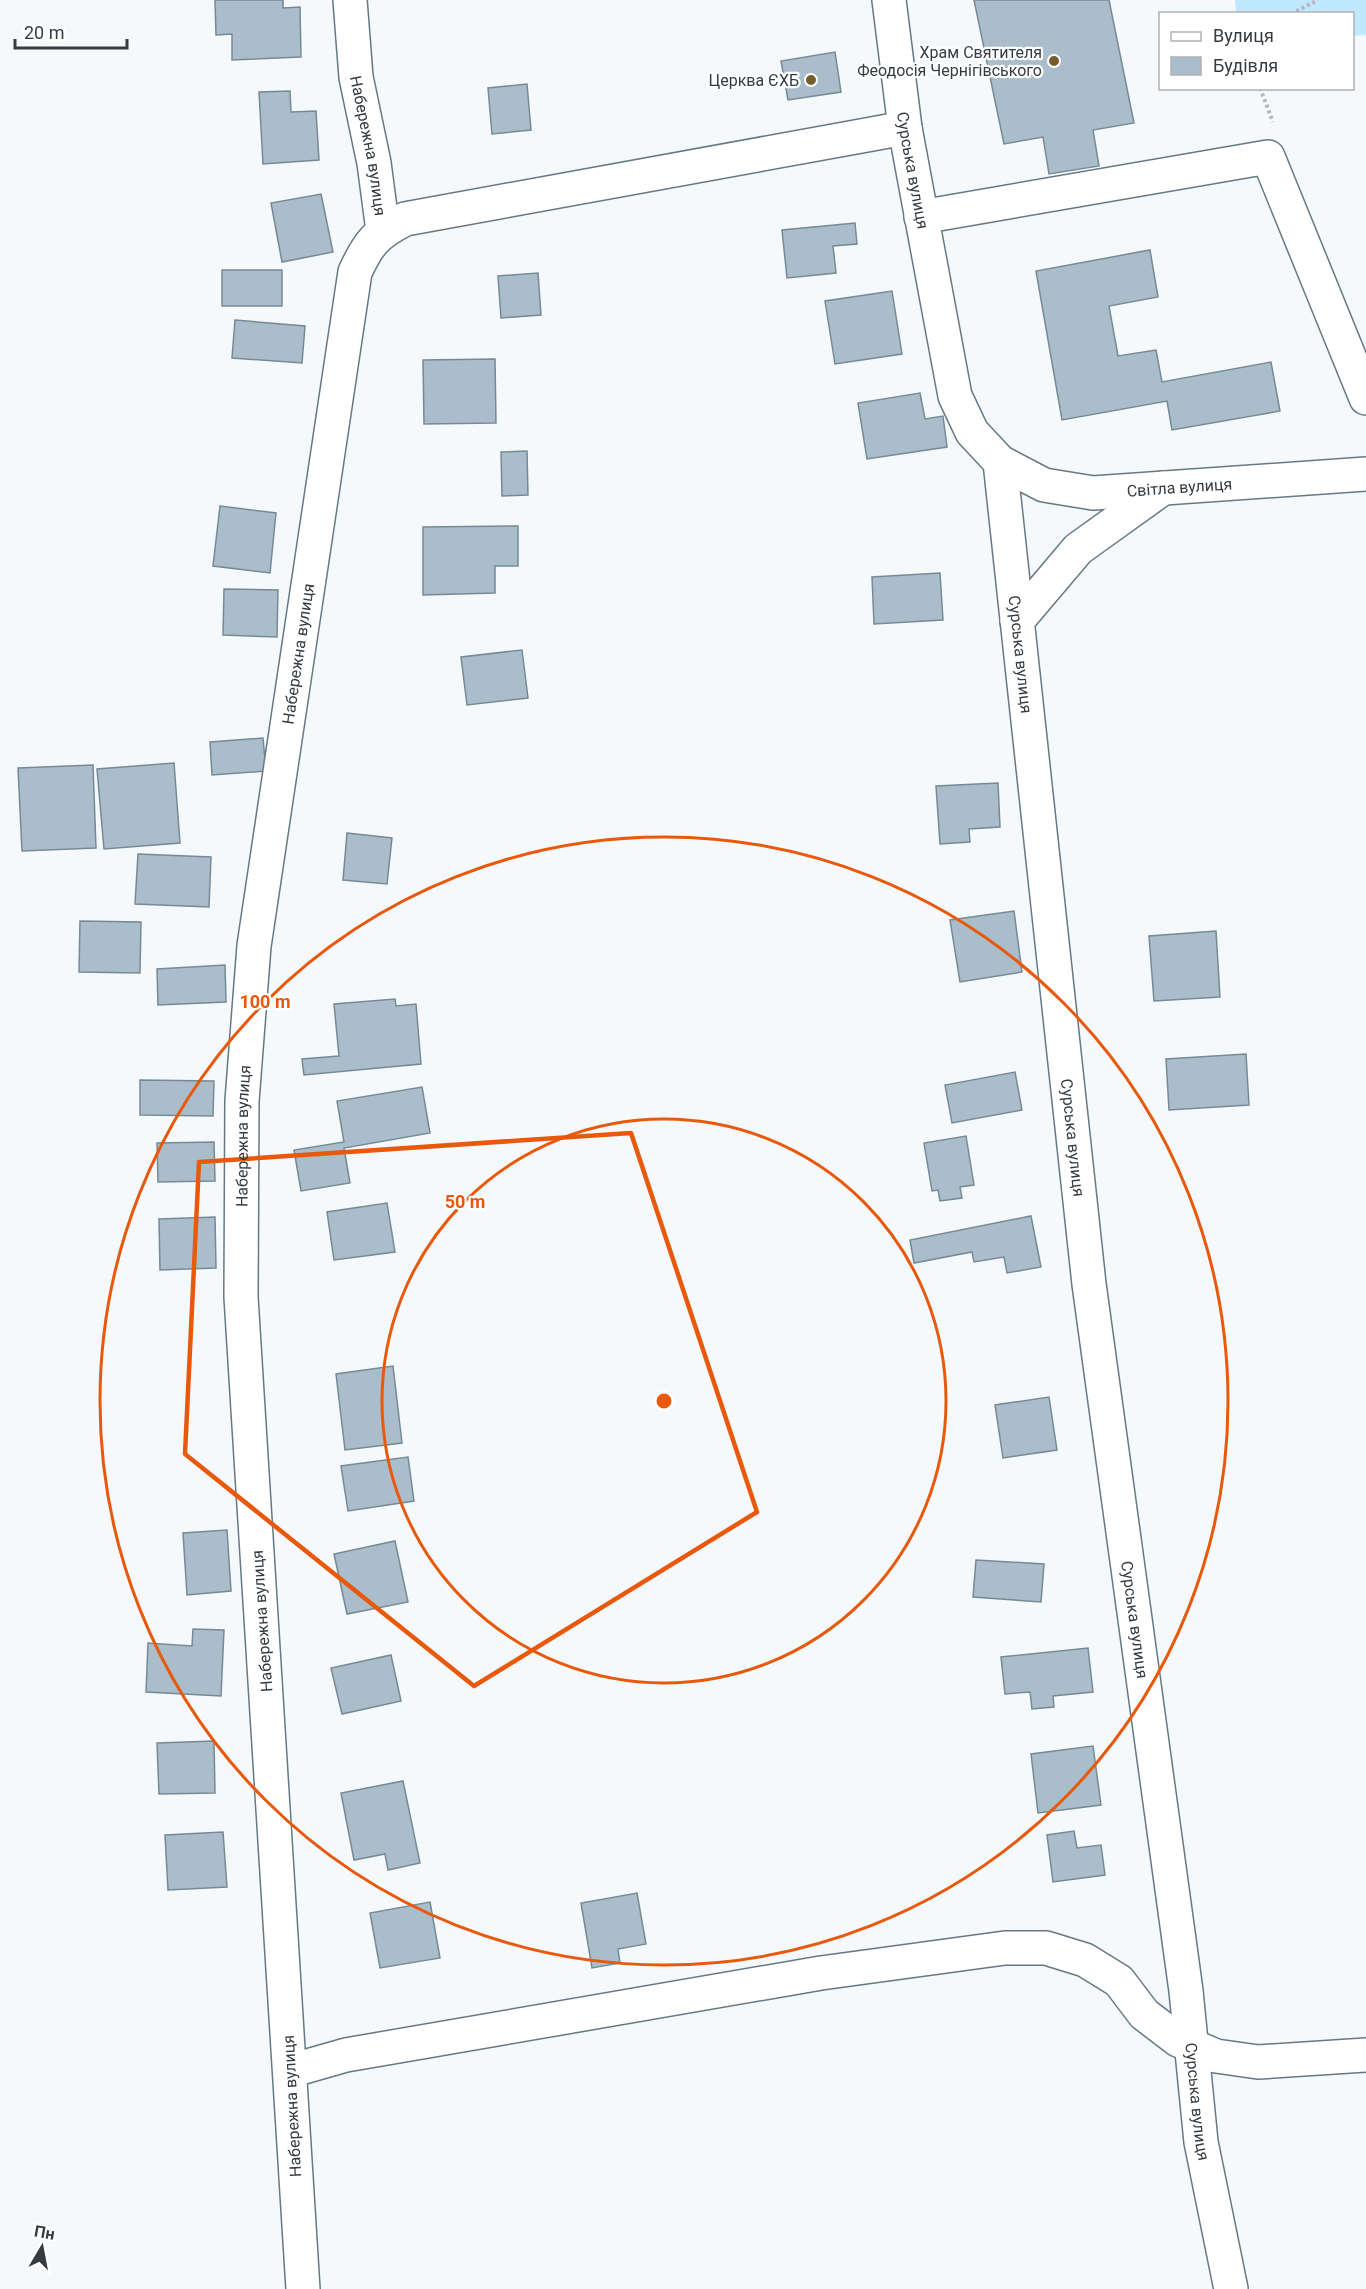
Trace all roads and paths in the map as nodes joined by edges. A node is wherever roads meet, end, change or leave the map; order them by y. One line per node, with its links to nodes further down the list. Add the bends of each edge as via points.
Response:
1 (350, 0): 7 (street, Набережна вулиця, via 356,77)
2 (889, 0): 5 (street, Сурська вулиця)
3 (1318, 0): 4 (path)
4 (1295, 12)
5 (905, 128): 6 (street, Сурська вулиця); 7 (street, via 405,219)
6 (921, 217): 8 (street, via 1268,157); 9 (street, Сурська вулиця, via 955,396 972,432)
7 (383, 231): 15 (street, Набережна вулиця, via 365,249 355,272 254,946 242,1101 241,1297)
8 (1366, 398)
9 (1000, 462): 11 (street, Світла вулиця, via 1044,485 1093,494); 12 (street, Сурська вулиця)
10 (1366, 474): 11 (street, Світла вулиця)
11 (1164, 488): 12 (street, via 1078,549)
12 (1017, 621): 13 (street, Сурська вулиця, via 1089,1284)
13 (1192, 2046): 14 (street, via 1216,2056 1258,2062); 15 (street, via 1144,2014 1119,1981 1085,1960 1046,1948 1005,1948 752,1985 346,2055); 17 (street, Сурська вулиця, via 1201,2142)
14 (1366, 2055)
15 (290, 2071): 16 (street, Набережна вулиця)
16 (303, 2289)
17 (1231, 2289)

